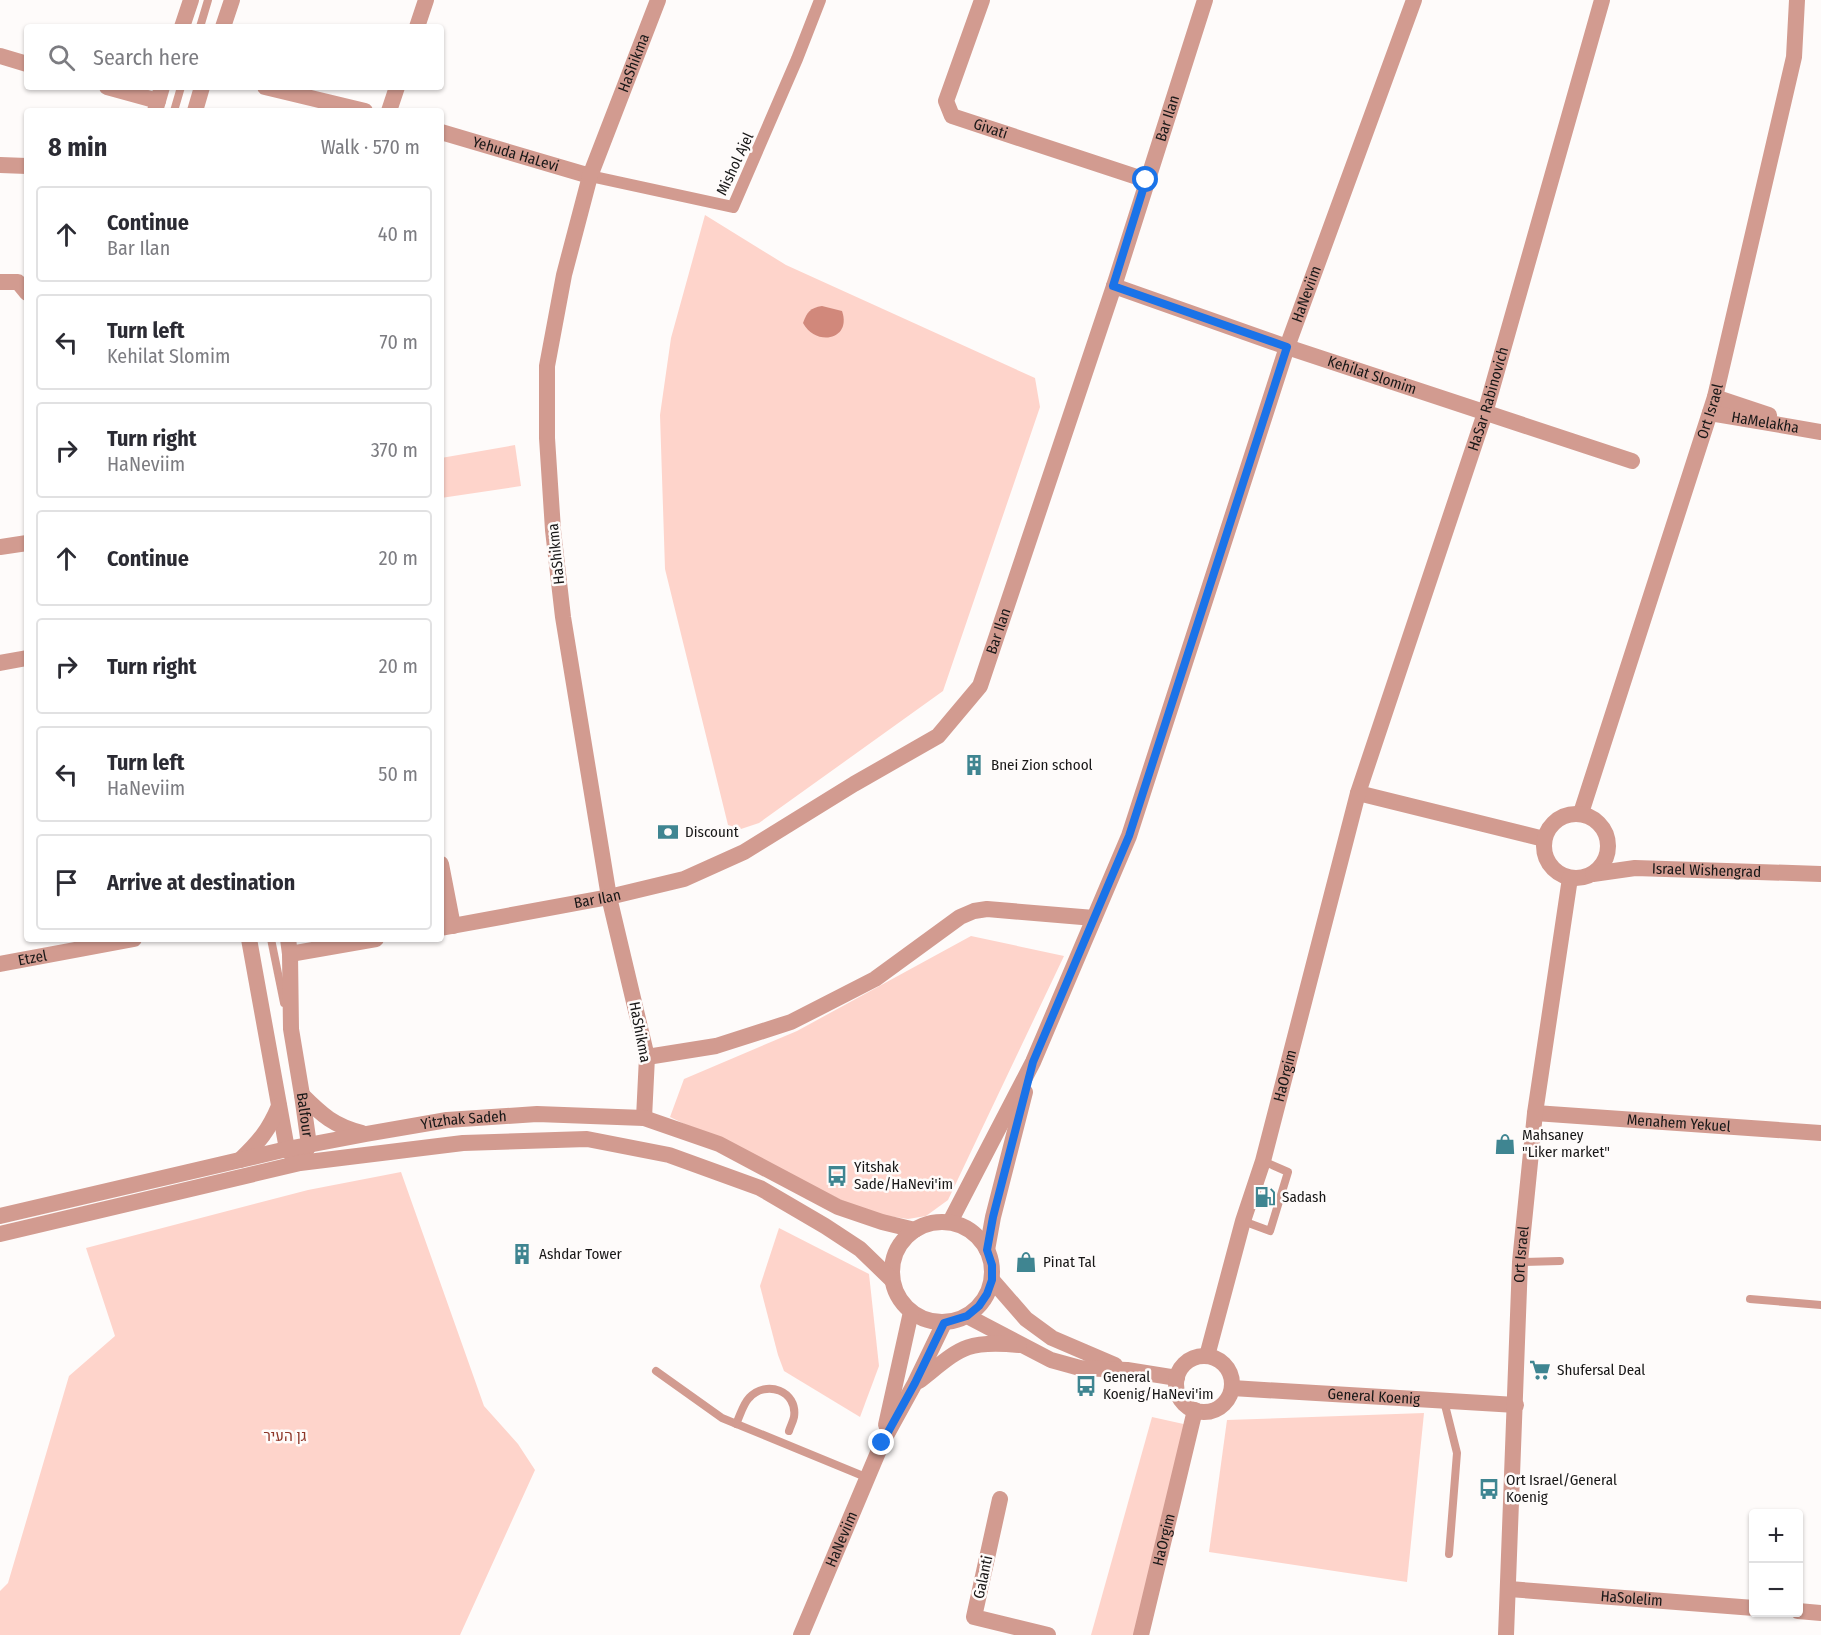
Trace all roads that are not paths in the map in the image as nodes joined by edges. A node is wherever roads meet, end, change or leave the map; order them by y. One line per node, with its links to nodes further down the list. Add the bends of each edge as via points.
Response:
1 (191, 0): 12 (street)
2 (208, 0): 13 (lane)
3 (232, 0): 14 (street)
4 (426, 0): 15 (street)
5 (658, 0): 31 (street, HaShikma)
6 (820, 0): 31 (street, Mishol Ajel, via 733,207)
7 (982, 0): 32 (street, Givati, via 946,101 952,116)
8 (1206, 0): 32 (street, Bar Ilan)
9 (1413, 0): 36 (street, HaNeviim)
10 (1602, 0): 38 (street, HaSar Rabinovich)
11 (1797, 0): 37 (street, Ort Israel, via 1794,57)
12 (183, 24)
13 (201, 24)
14 (224, 24)
15 (418, 24)
16 (0, 56): 17 (street)
17 (24, 63)
18 (119, 90): 23 (street)
19 (180, 90): 24 (lane)
20 (201, 90): 25 (street)
21 (278, 90): 26 (street)
22 (396, 90): 27 (street)
23 (158, 100)
24 (175, 108)
25 (196, 108)
26 (352, 108)
27 (389, 108)
28 (444, 133): 31 (street, Yehuda HaLevi)
29 (0, 165): 30 (street)
30 (24, 166)
31 (590, 176): 52 (street, HaShikma, via 564,275 547,366 547,438 563,617)
32 (1146, 180): 34 (street, Bar Ilan)
33 (0, 282): 35 (street, via 18,282)
34 (1113, 286): 36 (street, Kehilat Slomim); 52 (street, Bar Ilan, via 980,686 938,736 744,852 684,879)
35 (24, 289)
36 (1287, 347): 38 (street, Kehilat Slomim); 53 (street, HaNeviim, via 1129,836)
37 (1712, 405): 39 (street, HaMelakha); 46 (street, Ort Israel)
38 (1485, 413): 40 (street, Kehilat Slomim); 45 (street, HaSar Rabinovich)
39 (1821, 432)
40 (1632, 461)
41 (24, 543): 42 (street)
42 (0, 547)
43 (24, 659): 44 (street)
44 (0, 663)
45 (1358, 793): 47 (street); 73 (street, HaOrgim)
46 (1581, 813): 47 (street, via 1571,813 1553,822); 48 (street, via 1599,822 1608,840 1606,859)
47 (1544, 839): 50 (street, via 1546,859 1552,868)
48 (1593, 874): 49 (street, Israel Wishengrad, via 1635,868); 50 (street)
49 (1821, 874)
50 (1570, 878): 66 (street, Ort Israel)
51 (444, 896): 54 (street)
52 (609, 897): 54 (street, Bar Ilan); 62 (street, HaShikma)
53 (1094, 918): 62 (street, via 974,911 875,979 791,1022 716,1046); 63 (street, HaNeviim)
54 (447, 927)
55 (114, 942): 60 (street, Etzel)
56 (250, 942): 65 (street, Balfour)
57 (272, 942): 61 (lane)
58 (339, 942): 59 (street)
59 (289, 946): 61 (street, Balfour)
60 (1, 959)
61 (291, 1029): 64 (street, Balfour)
62 (647, 1057): 67 (street, HaShikma)
63 (1033, 1062): 77 (street, HaNeviim); 80 (street, HaNeviim)
64 (302, 1095): 69 (street, via 330,1121); 70 (street, Balfour)
65 (279, 1105): 71 (street, Balfour); 72 (street, via 265,1135)
66 (1535, 1113): 68 (street, Menahem Yekuel); 82 (street, Ort Israel)
67 (644, 1118): 69 (street, Yitzhak Sadeh, via 537,1114 447,1120); 78 (street, Yitzhak Sadeh, via 719,1144 838,1207)
68 (1821, 1133)
69 (366, 1134): 70 (street, Yitzhak Sadeh)
70 (309, 1144): 71 (street, Yitzhak Sadeh); 74 (street, Balfour)
71 (287, 1149): 72 (street, Yitzhak Sadeh); 74 (street, Balfour)
72 (240, 1160): 75 (street, Yitzhak Sadeh)
73 (1263, 1161): 76 (street, HaOrgim); 76 (lane, via 1288,1172 1270,1231)
74 (300, 1163): 79 (street, Yitzhak Sadeh); 83 (street, Yitzhak Sadeh, via 463,1143 587,1139 669,1155 760,1188 860,1249)
75 (0, 1216)
76 (1243, 1221): 91 (street, HaOrgim)
77 (950, 1222): 78 (street, via 926,1224); 80 (street, via 965,1227)
78 (915, 1230): 83 (street, via 896,1251)
79 (0, 1234)
80 (987, 1250): 84 (street)
81 (1560, 1261): 82 (lane)
82 (1520, 1262): 98 (street, Ort Israel)
83 (891, 1279): 87 (street, via 901,1303)
84 (992, 1280): 88 (street, via 979,1306); 92 (street, via 1026,1319 1052,1338)
85 (1750, 1299): 86 (lane)
86 (1821, 1305)
87 (911, 1312): 89 (street); 102 (street, HaNeviim)
88 (967, 1316): 89 (street); 90 (street)
89 (944, 1323): 95 (street, HaNeviim)
90 (1019, 1345): 92 (street, via 1080,1368); 95 (street, via 990,1342 959,1349)
91 (1207, 1356): 94 (street, via 1188,1362); 96 (street, via 1226,1367)
92 (1127, 1370): 94 (street)
93 (656, 1371): 100 (lane)
94 (1177, 1378): 99 (street, via 1182,1401)
95 (915, 1383): 102 (street, HaNeviim)
96 (1232, 1388): 97 (street, General Koenig); 99 (street, via 1219,1407)
97 (1444, 1401): 98 (street, General Koenig); 105 (lane, via 1457,1453)
98 (1516, 1405): 106 (street, Ort Israel)
99 (1195, 1410): 112 (street, HaOrgim)
100 (736, 1424): 101 (lane, via 748,1398 771,1388 785,1392 792,1402 794,1416); 103 (lane)
101 (789, 1431)
102 (882, 1443): 103 (street, HaNeviim)
103 (868, 1478): 110 (street, HaNeviim)
104 (1000, 1499): 111 (street, Galanti, via 974,1617)
105 (1449, 1554)
106 (1509, 1589): 107 (street, HaSolelim); 113 (street, Ort Israel)
107 (1749, 1608)
108 (1803, 1611): 109 (street)
109 (1821, 1613)
110 (801, 1635)
111 (1048, 1635)
112 (1141, 1635)
113 (1506, 1635)

